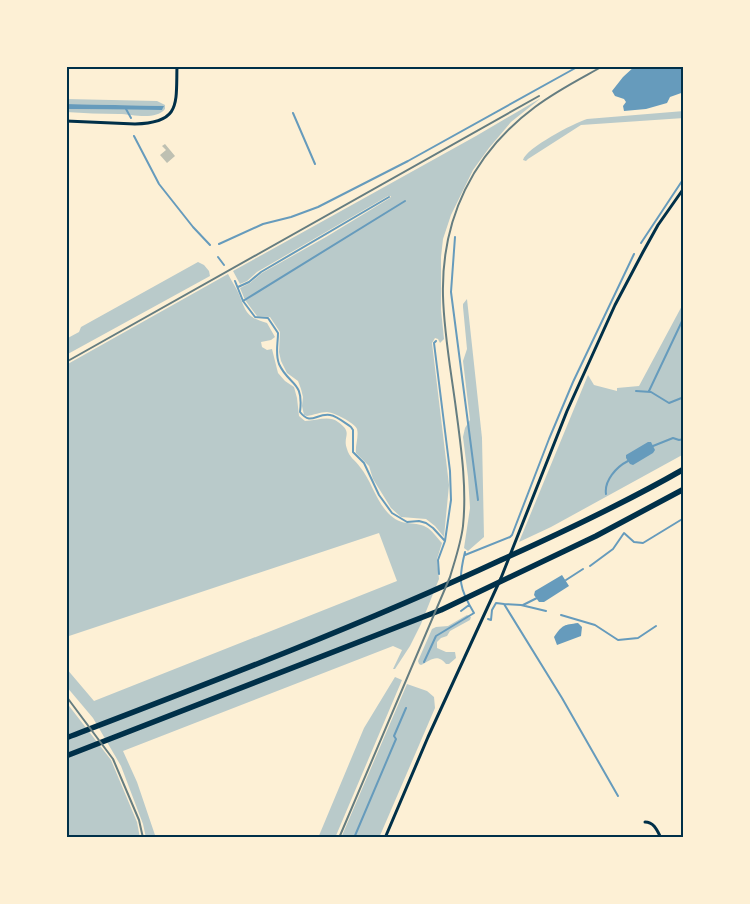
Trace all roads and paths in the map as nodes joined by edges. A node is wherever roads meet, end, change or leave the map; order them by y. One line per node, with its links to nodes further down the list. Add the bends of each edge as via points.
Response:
1 (177, 66): 2 (street, via 176,98 170,115 162,120 135,124)
2 (66, 121)
3 (684, 188): 9 (street, via 650,238 615,305 567,411 500,578)
4 (681, 470): 6 (highway, via 580,524 432,592)
5 (684, 489): 7 (highway, via 596,536 441,610)
6 (66, 738)
7 (66, 756)
8 (645, 822): 10 (street, via 654,825)
9 (385, 838)
10 (661, 838)

